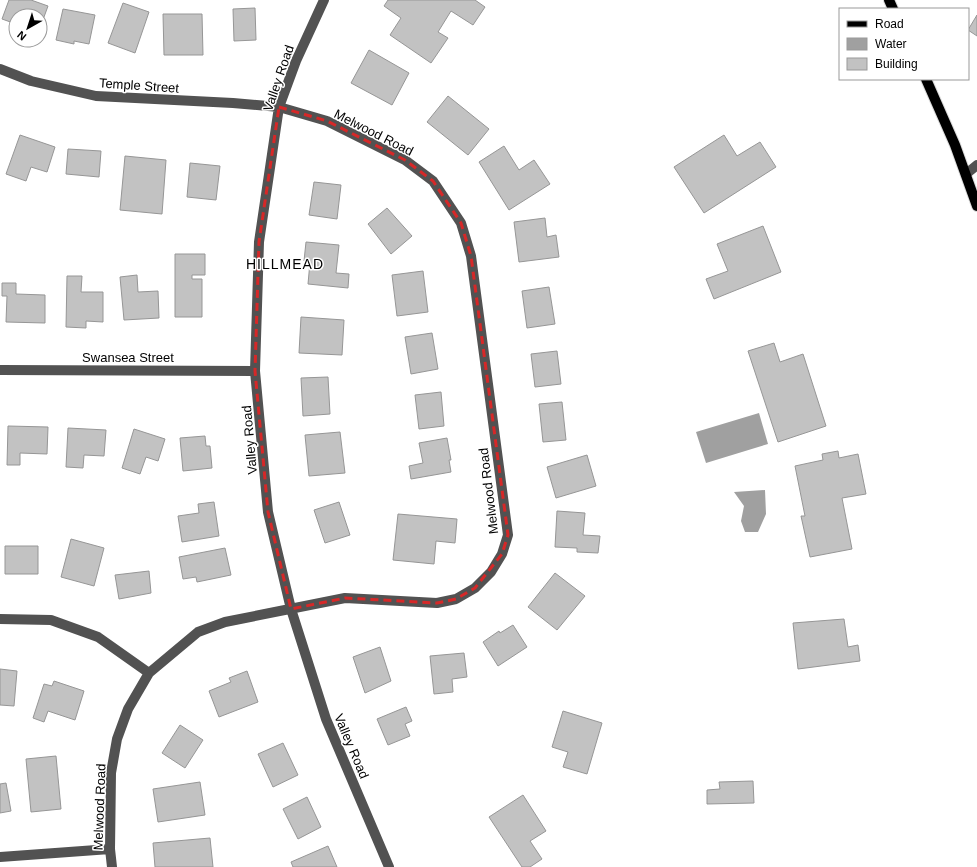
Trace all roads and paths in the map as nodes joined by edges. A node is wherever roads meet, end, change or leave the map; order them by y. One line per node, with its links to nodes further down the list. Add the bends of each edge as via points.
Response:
1 (324, 0): 4 (street, Valley Road, via 296,61)
2 (0, 69): 4 (street, Temple Street, via 31,81 96,96)
3 (926, 80): 6 (main road)
4 (279, 107): 9 (street, Valley Road, via 259,242); 10 (street, Melwood Road, via 328,121 405,160 433,181 461,222 471,256 508,535 502,554 491,572 475,588 456,598 437,603 345,598)
5 (977, 165): 6 (street)
6 (966, 174): 7 (main road)
7 (977, 206)
8 (0, 370): 9 (street, Swansea Street)
9 (255, 371): 10 (street, Valley Road, via 268,512)
10 (291, 609): 12 (street, Melwood Road, via 225,622 198,632); 16 (street, Valley Road, via 326,719)
11 (0, 618): 12 (street, via 51,620 98,637)
12 (149, 673): 13 (street, Melwood Road, via 128,709 117,739 110,773)
13 (110, 849): 14 (street); 15 (street, Melwood Road)
14 (0, 857)
15 (112, 867)
16 (389, 867)

